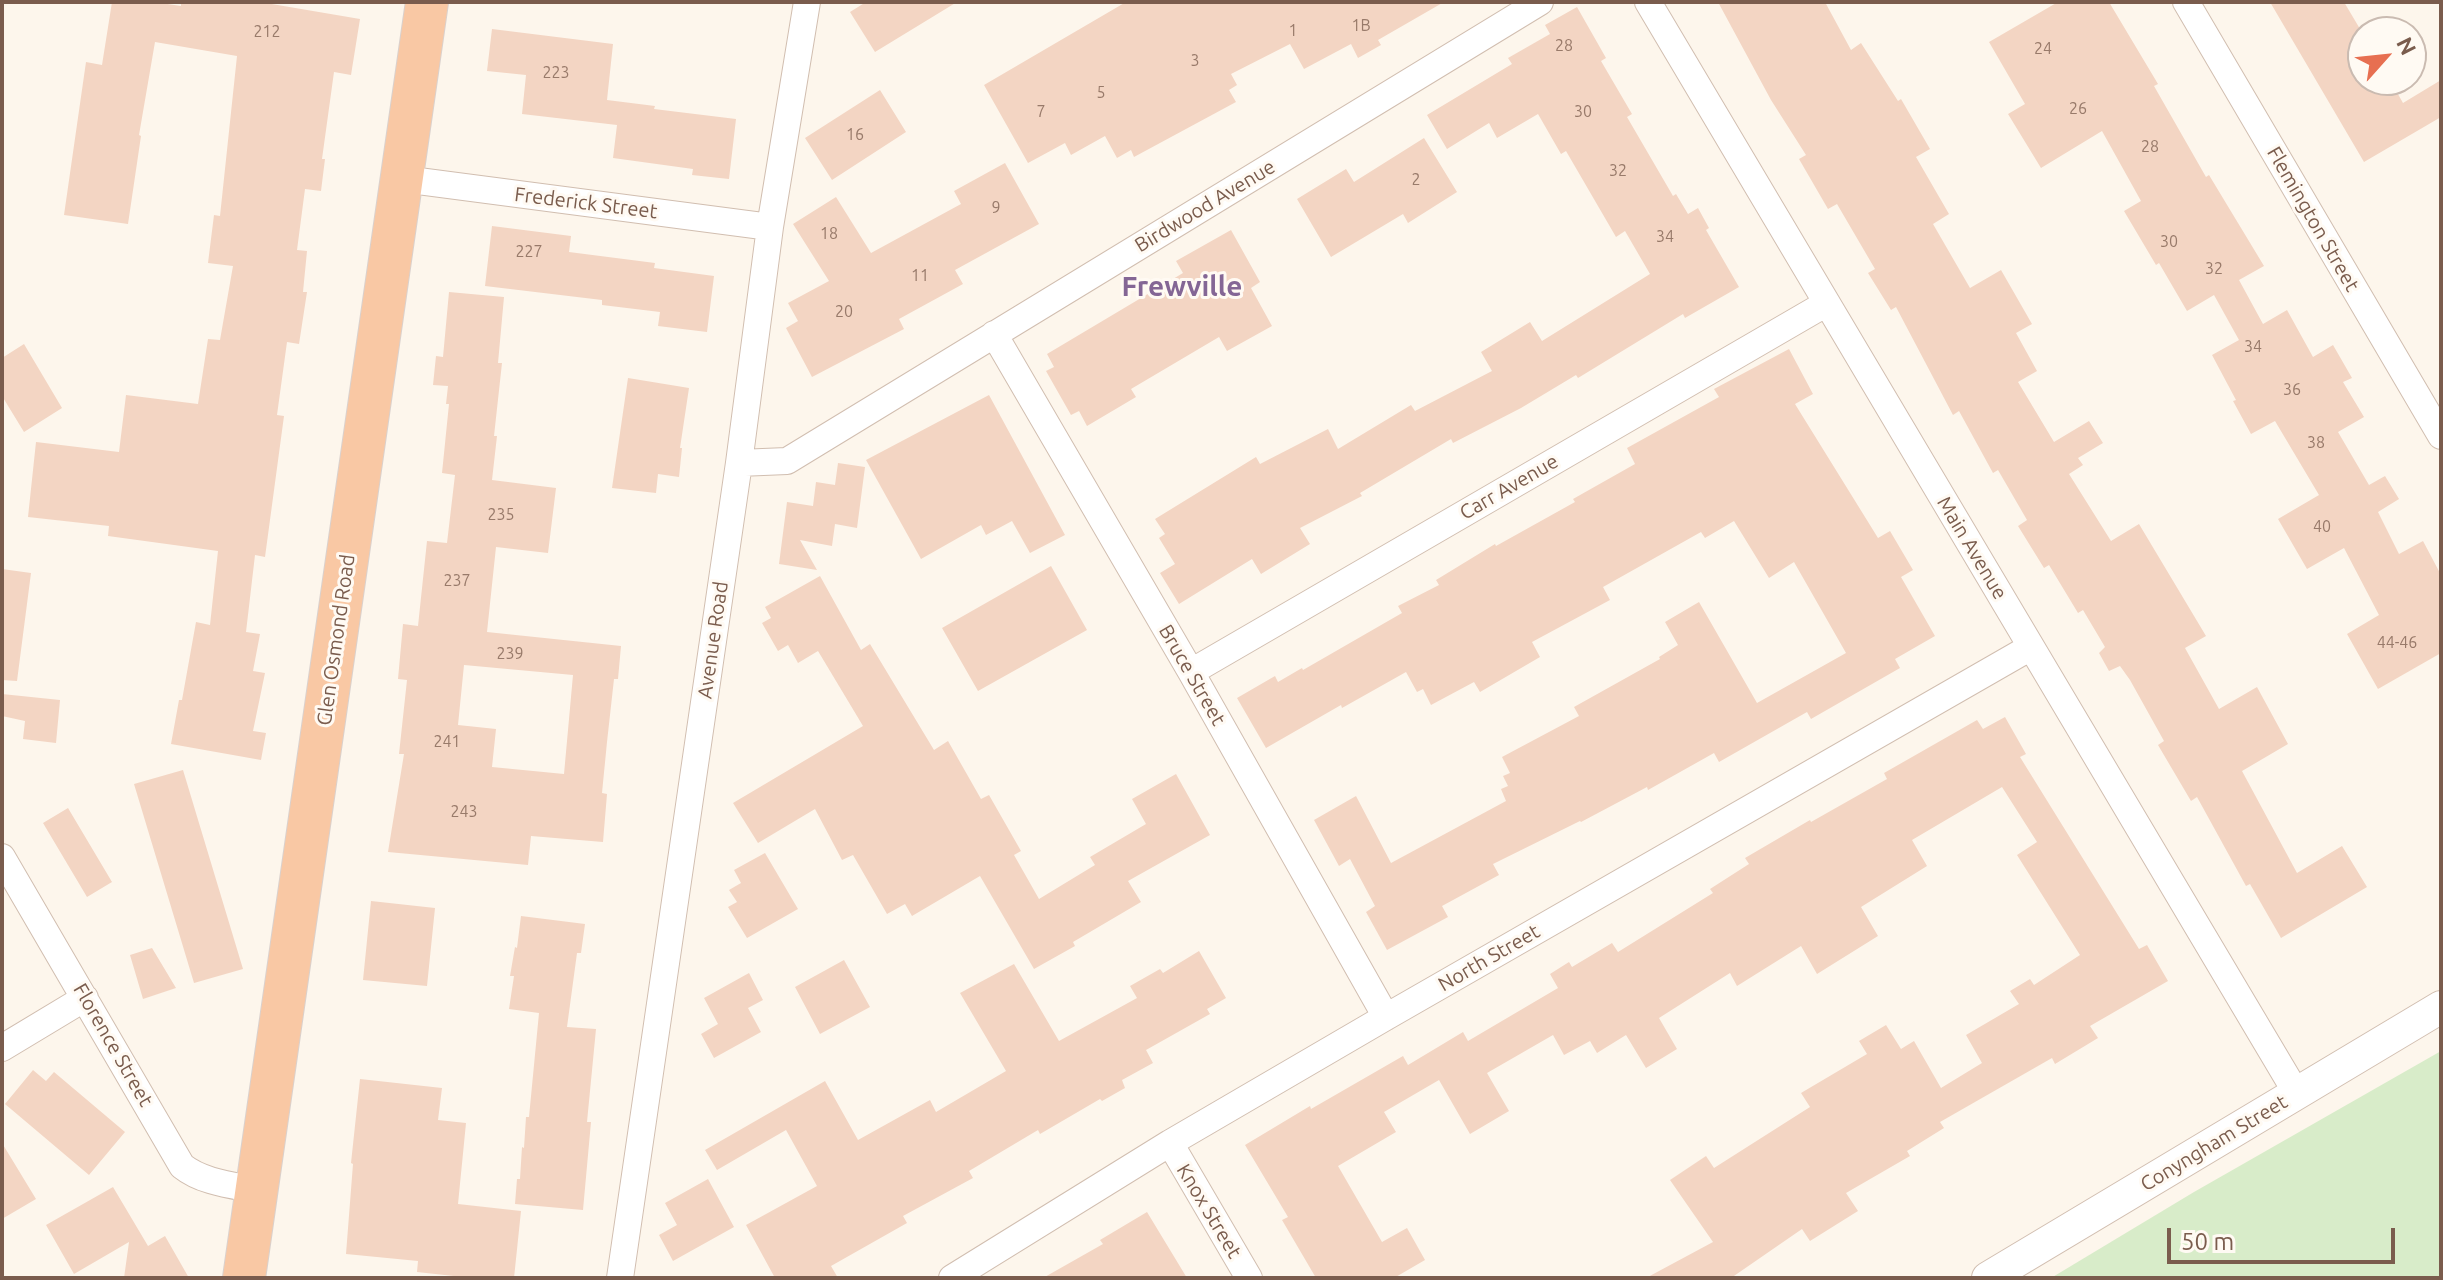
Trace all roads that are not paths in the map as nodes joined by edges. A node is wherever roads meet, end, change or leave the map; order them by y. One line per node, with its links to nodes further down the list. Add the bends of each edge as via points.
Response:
1 (427, 2): 6 (highway, Glen Osmond Road)
2 (807, 2): 7 (street, Avenue Road)
3 (1540, 2): 9 (street, Birdwood Avenue)
4 (1648, 2): 8 (street, Main Avenue)
5 (2186, 2): 10 (street, Flemington Street)
6 (403, 179): 7 (street, Frederick Street); 21 (highway, Glen Osmond Road)
7 (770, 227): 11 (street, Avenue Road)
8 (1827, 303): 12 (street, Main Avenue); 13 (street, Carr Avenue)
9 (994, 334): 11 (street, Birdwood Avenue, via 787,461); 13 (street, Bruce Street)
10 (2441, 436)
11 (739, 463): 23 (street, Avenue Road)
12 (2031, 647): 17 (street, North Street); 19 (street, Main Avenue)
13 (1191, 672): 17 (street, Bruce Street)
14 (2, 857): 15 (street, Florence Street)
15 (85, 998): 18 (street); 21 (street, Florence Street, via 182,1166 207,1179)
16 (2441, 1007): 19 (street, Conyngham Street)
17 (1386, 1017): 20 (street, North Street)
18 (2, 1048)
19 (2297, 1094): 26 (street, Conyngham Street)
20 (1170, 1143): 24 (street, North Street); 25 (street, Knox Street)
21 (256, 1190): 22 (highway, Glen Osmond Road)
22 (244, 1278)
23 (620, 1278)
24 (952, 1278)
25 (1249, 1278)
26 (1988, 1278)

